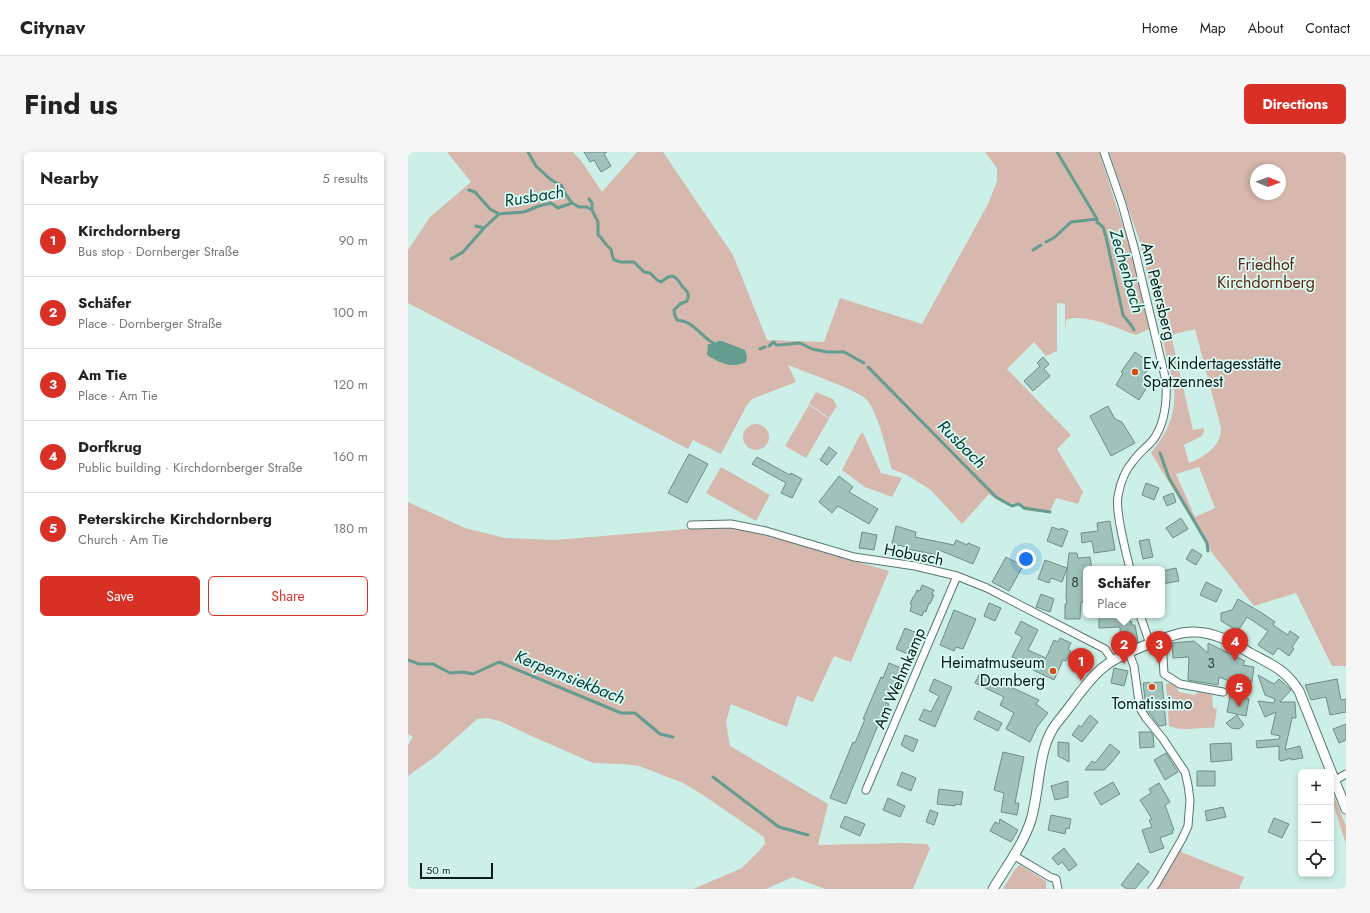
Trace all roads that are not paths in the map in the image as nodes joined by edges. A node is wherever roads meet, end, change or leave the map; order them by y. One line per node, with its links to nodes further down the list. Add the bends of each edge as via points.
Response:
1 (1104, 152): 3 (street, Am Petersberg, via 1136,252 1167,390 1160,427 1153,439 1132,461 1121,480 1117,498)
2 (691, 525): 4 (street, Hobusch, via 731,524 766,531 854,557 915,566)
3 (1129, 566)
4 (957, 576): 9 (street, Hobusch, via 987,588 1105,649); 14 (street, Am Wehmkamp)
5 (1141, 618): 7 (street)
6 (1162, 639): 7 (street); 10 (street, via 1164,674 1180,684); 11 (street, via 1182,632 1211,634 1283,671 1299,691)
7 (1150, 644): 8 (street)
8 (1129, 654): 9 (street); 19 (street, via 1134,666 1141,710 1185,772 1190,800 1188,826)
9 (1113, 661): 16 (street, via 1096,674 1051,731 1045,746 1031,820)
10 (1223, 692)
11 (1330, 769)
12 (1346, 774): 13 (street)
13 (1334, 780): 15 (street)
14 (866, 790)
15 (1346, 809)
16 (1013, 855): 17 (street); 18 (street, via 1056,879)
17 (993, 889)
18 (1058, 889)
19 (1152, 889)

